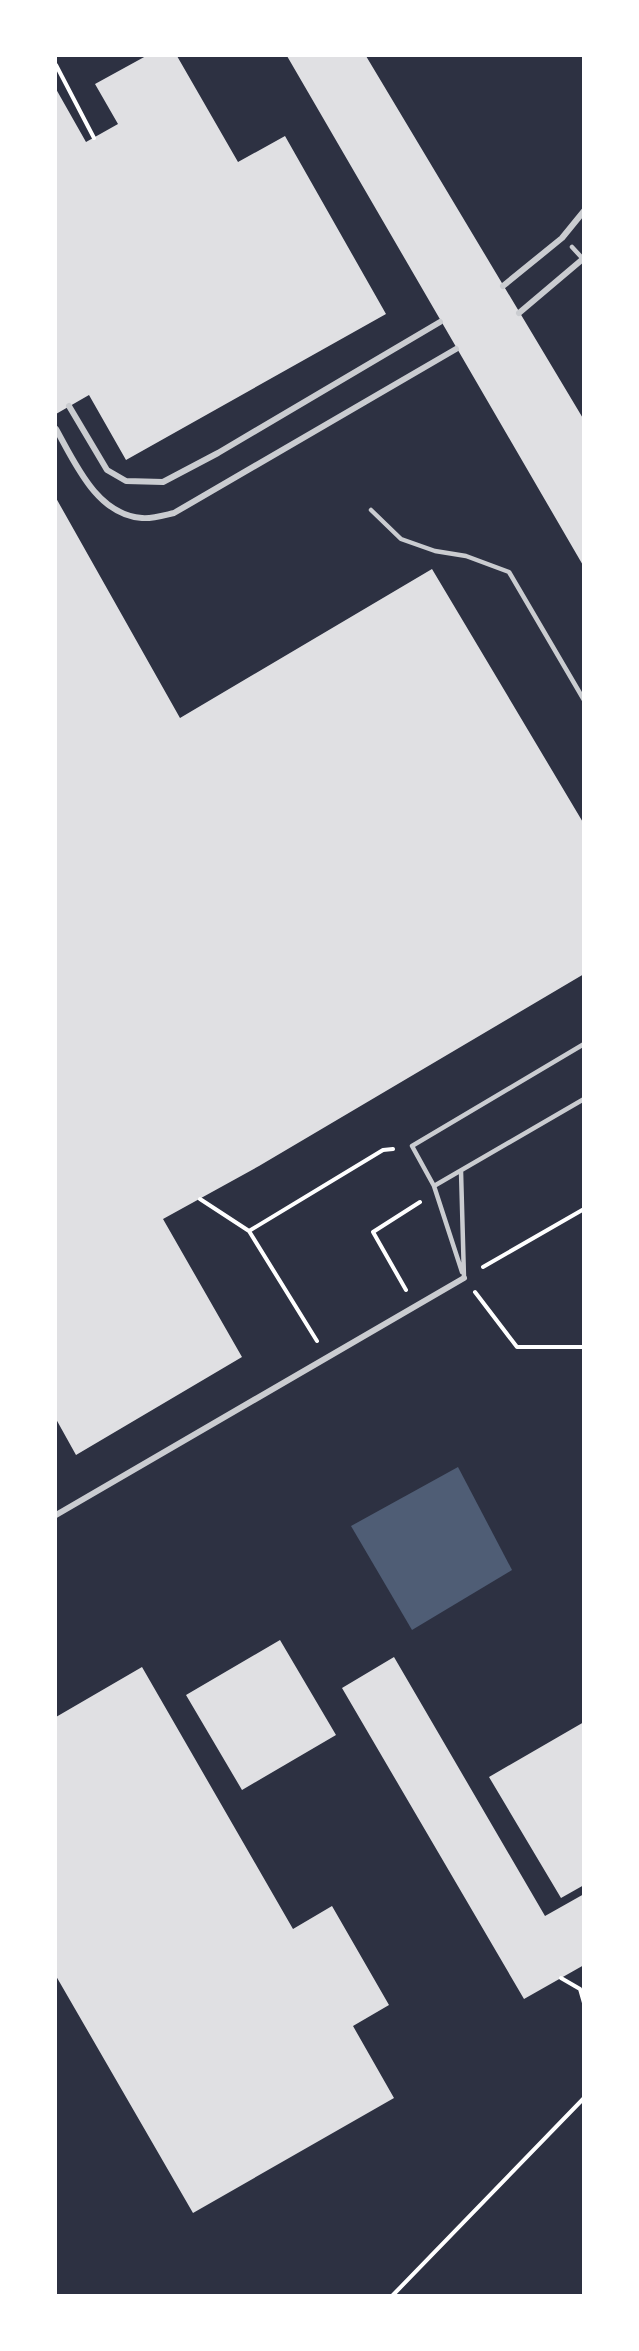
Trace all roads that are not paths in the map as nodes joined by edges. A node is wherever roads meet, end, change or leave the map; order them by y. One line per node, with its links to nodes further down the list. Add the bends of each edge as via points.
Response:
1 (584, 211): 4 (street, via 562,238)
2 (572, 247): 3 (lane)
3 (583, 259): 5 (street)
4 (503, 286)
5 (519, 313)
6 (440, 322): 8 (street, via 163,482 126,481 107,470)
7 (456, 349): 9 (street, via 174,513 142,518 113,509 90,487)
8 (69, 406)
9 (56, 429)
10 (371, 510): 11 (lane, via 401,539 510,572)
11 (584, 700)
12 (584, 1044): 15 (lane, via 412,1146)
13 (584, 1099): 14 (lane)
14 (461, 1171): 15 (lane); 16 (lane)
15 (434, 1186): 16 (lane)
16 (464, 1278): 17 (street)
17 (56, 1515)

